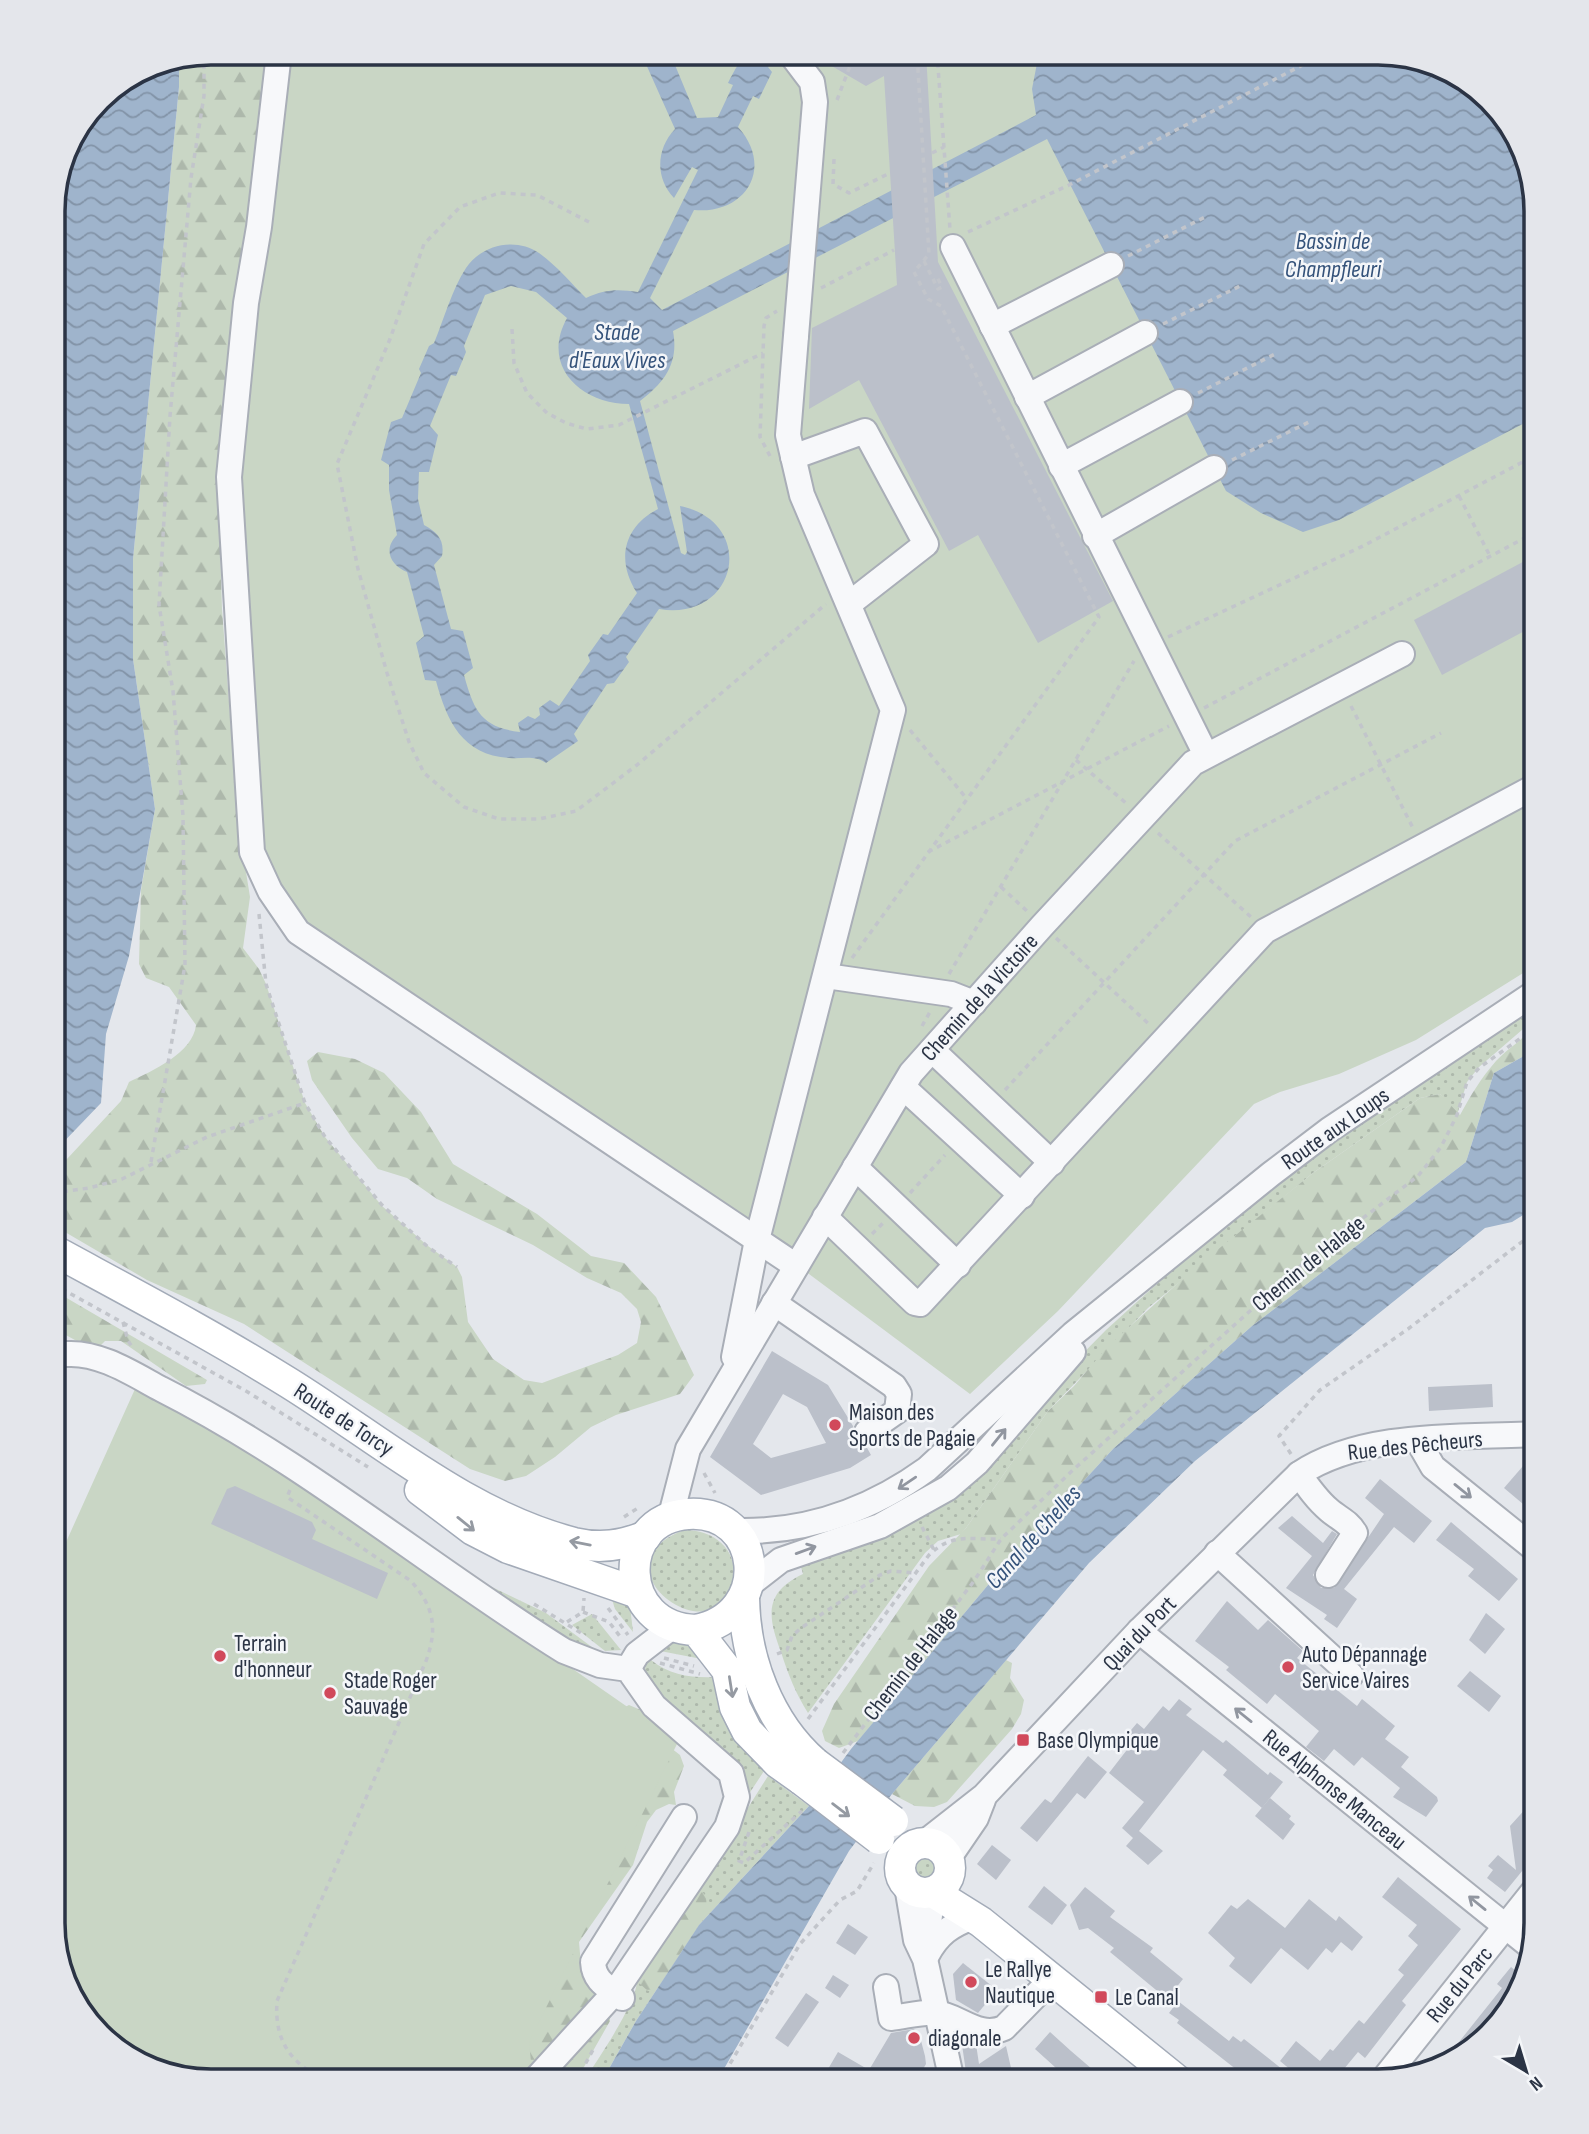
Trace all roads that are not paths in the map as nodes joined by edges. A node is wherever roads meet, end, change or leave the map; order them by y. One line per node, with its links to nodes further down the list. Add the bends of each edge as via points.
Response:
1 (278, 65): 26 (street, via 229,477 252,852 270,891 298,932)
2 (799, 65): 9 (street, bridge, via 812,82 815,102 788,435)
3 (953, 247): 5 (street)
4 (1111, 265): 5 (street)
5 (992, 326): 7 (street)
6 (1145, 333): 7 (street)
7 (1027, 397): 10 (street)
8 (1180, 402): 10 (street)
9 (793, 457): 13 (street, via 802,495); 13 (street, via 865,431 926,544)
10 (1061, 466): 12 (street)
11 (1214, 468): 12 (street)
12 (1096, 536): 15 (street)
13 (846, 596): 17 (street, via 893,710)
14 (1402, 654): 15 (street, Chemin de la Victoire)
15 (1206, 755): 19 (street, Chemin de la Victoire, via 1192,763 1141,817)
16 (1524, 792): 22 (street, via 1265,931)
17 (832, 977): 19 (street, via 940,992); 26 (street)
18 (1524, 1000): 30 (street, Route aux Loups, via 1329,1130)
19 (974, 1003): 20 (street, Chemin de la Victoire)
20 (925, 1041): 21 (street, Chemin de la Victoire); 22 (street)
21 (903, 1087): 23 (street, Chemin de la Victoire); 24 (street)
22 (1052, 1163): 24 (street)
23 (855, 1167): 25 (street, Chemin de la Victoire); 28 (street)
24 (1022, 1196): 28 (street)
25 (825, 1217): 28 (street, via 915,1303 927,1299); 29 (street, Chemin de la Victoire)
26 (757, 1240): 29 (street); 34 (street)
27 (65, 1256): 41 (main road, Route de Torcy, one-way to 27, via 626,1544 595,1546 554,1537 500,1515 171,1313)
28 (958, 1265)
29 (796, 1266): 32 (street, Chemin de la Victoire)
30 (1143, 1278): 40 (street, one-way to 40, via 1073,1334 903,1487 856,1509 789,1529 771,1532); 45 (street, one-way to 30, via 781,1560 880,1526 948,1488 977,1463)
31 (65, 1279): 46 (main road, Route de Torcy, one-way to 46, via 242,1375 473,1530)
32 (774, 1303): 34 (street, Chemin de la Victoire); 35 (street, via 900,1394 897,1411)
33 (67, 1354): 49 (street, via 86,1354 223,1420 564,1651 600,1665)
34 (731, 1375): 38 (street, Chemin de la Victoire, via 688,1448)
35 (867, 1432)
36 (1524, 1435): 37 (street, Rue des Pêcheurs)
37 (1418, 1441): 39 (street, Rue des Pêcheurs, via 1340,1452); 42 (street, one-way to 42, via 1433,1467)
38 (685, 1462): 40 (street, via 691,1484); 41 (street, Chemin de la Victoire)
39 (1299, 1474): 43 (street, Quai du Port); 44 (street, via 1310,1491 1355,1533)
40 (722, 1524): 41 (main road, via 689,1514); 45 (main road, via 748,1556)
41 (658, 1528): 46 (main road, via 636,1558 635,1581)
42 (1524, 1540)
43 (1217, 1553): 48 (street, Quai du Port); 50 (street)
44 (1328, 1576)
45 (747, 1591): 47 (main road, via 725,1620); 51 (main road, via 746,1633 766,1695)
46 (641, 1599): 47 (main road, via 653,1616); 49 (street)
47 (684, 1629): 49 (street); 51 (main road, one-way to 51, via 727,1670 735,1706 747,1731 769,1755)
48 (1139, 1631): 53 (street, Quai du Port, via 985,1796); 56 (street, Rue Alphonse Manceau, one-way to 48)
49 (633, 1661): 61 (street, via 654,1706 725,1767 736,1784 737,1797 727,1827)
50 (1351, 1675)
51 (816, 1777): 53 (main road, bridge)
52 (684, 1817): 61 (street, via 596,1954 593,1974)
53 (912, 1859): 55 (main road); 58 (street, via 916,1940)
54 (1524, 1903): 56 (street, Rue du Parc)
55 (973, 1917): 58 (street, via 947,1928); 59 (main road)
56 (1506, 1926): 57 (street, Rue Alphonse Manceau); 63 (street, Rue du Parc)
57 (1523, 1940)
58 (925, 1959): 62 (street)
59 (1051, 1980): 62 (street, via 1004,2028 995,2031); 66 (main road)
60 (886, 1987): 62 (street, via 891,2018)
61 (619, 1995): 64 (street)
62 (936, 2013): 65 (street)
63 (1392, 2068)
64 (546, 2069)
65 (949, 2069)
66 (1163, 2069)

